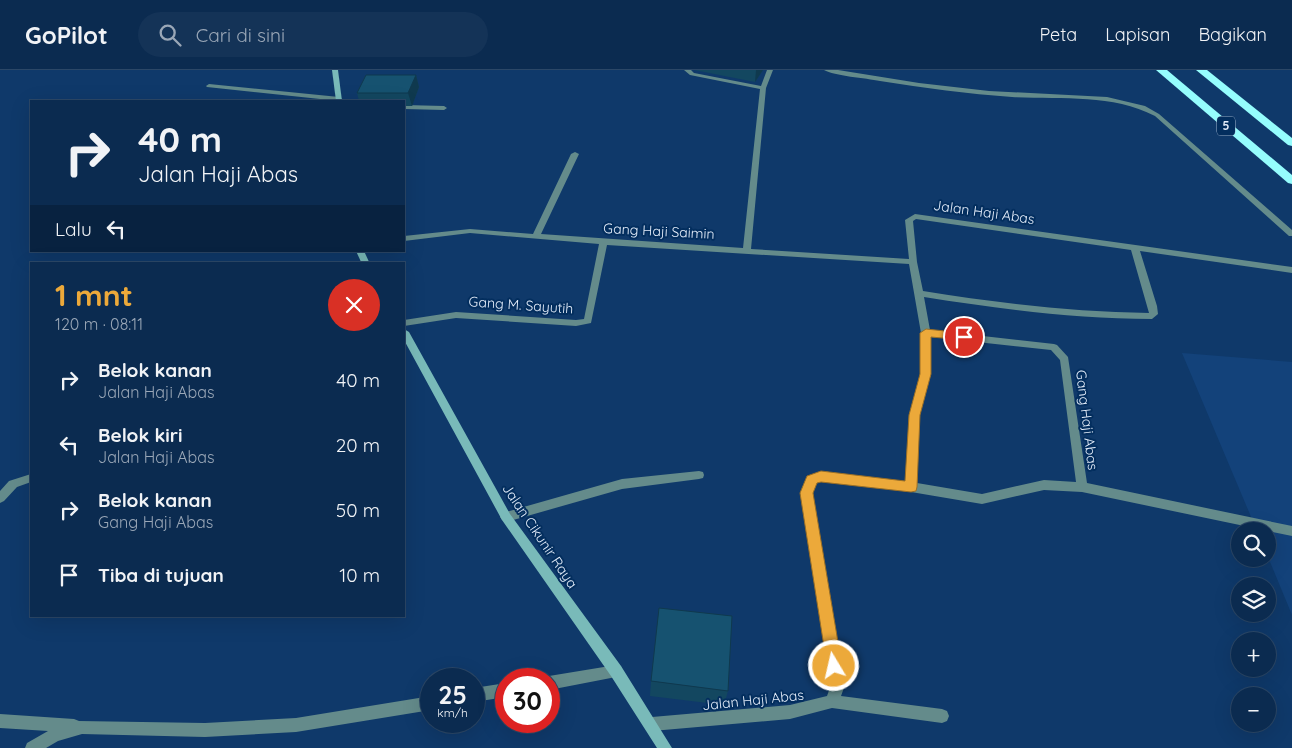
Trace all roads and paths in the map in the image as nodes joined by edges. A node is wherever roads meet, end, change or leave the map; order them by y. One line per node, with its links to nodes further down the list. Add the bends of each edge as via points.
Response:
1 (335, 70): 9 (street)
2 (688, 70): 8 (street, via 692,74)
3 (770, 70): 8 (street)
4 (827, 70): 15 (street, via 944,88 1100,99 1145,107)
5 (1161, 70): 14 (highway, 5)
6 (1201, 70): 12 (highway, 5)
7 (209, 86): 9 (street)
8 (763, 88): 20 (street)
9 (339, 100)
10 (405, 107): 11 (street)
11 (444, 108)
12 (1292, 143)
13 (575, 154): 16 (street)
14 (1292, 182)
15 (1292, 234)
16 (536, 236): 17 (street, Gang Haji Saimin, via 470,231); 18 (street, Gang Haji Saimin)
17 (405, 238)
18 (603, 242): 20 (street, Gang Haji Saimin); 24 (street, Gang M. Sayutih, via 588,320 576,323 456,315)
19 (1135, 248): 21 (street, Jalan Haji Abas, via 915,216 909,220); 22 (street, Jalan Haji Abas); 23 (street, via 1153,306 1152,316 1074,315)
20 (747, 250): 21 (street, Gang Haji Saimin)
21 (913, 262): 23 (street, Jalan Haji Abas)
22 (1292, 270)
23 (918, 293): 25 (street, Jalan Haji Abas)
24 (405, 323)
25 (926, 333): 29 (street, Gang Haji Abas, via 1042,345 1059,350 1065,359); 30 (street, Jalan Haji Abas, via 926,374 914,415)
26 (405, 334): 32 (street, Jalan Cikunir Raya)
27 (699, 475): 32 (street, via 622,484)
28 (30, 478): 31 (street, via 13,484)
29 (1082, 486): 30 (street, Gang Haji Abas, via 1044,485 982,499); 33 (street)
30 (911, 487): 36 (street, via 821,476 812,480 806,493 838,685)
31 (0, 498)
32 (506, 518): 34 (street, Jalan Cikunir Raya)
33 (1292, 532)
34 (616, 671): 35 (street); 40 (street, Jalan Cikunir Raya)
35 (560, 680)
36 (832, 701): 38 (street); 40 (street, Jalan Haji Abas, via 790,712)
37 (420, 704): 41 (street, via 296,726 205,730)
38 (942, 716)
39 (0, 720): 41 (street)
40 (652, 724): 43 (street, Jalan Cikunir Raya)
41 (82, 727): 42 (street, via 55,735)
42 (32, 748)
43 (665, 748)

